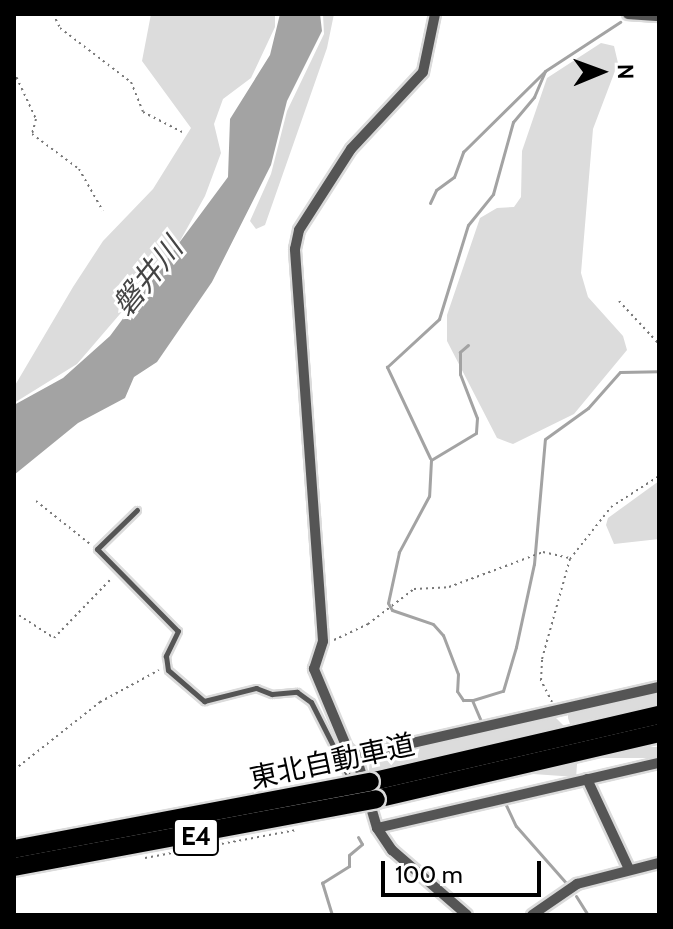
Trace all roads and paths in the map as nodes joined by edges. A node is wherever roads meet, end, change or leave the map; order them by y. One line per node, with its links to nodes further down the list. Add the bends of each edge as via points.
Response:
1 (53, 14): 6 (path, via 60,28 131,82 143,112)
2 (435, 14): 17 (street, via 423,72 351,149 299,230 295,249)
3 (628, 14): 4 (street)
4 (659, 16)
5 (14, 72): 7 (path, via 36,119 32,134 79,169)
6 (184, 133)
7 (103, 211)
8 (619, 301): 9 (path)
9 (659, 344)
10 (659, 476): 14 (path, via 611,507)
11 (36, 501): 13 (path)
12 (137, 510): 13 (lane)
13 (97, 549): 15 (lane)
14 (570, 559): 17 (path, via 543,552 449,587 414,589 368,624); 20 (path, via 542,659 541,680)
15 (118, 571): 16 (path, via 54,638); 18 (lane, via 178,631)
16 (14, 612)
17 (323, 641): 23 (street, via 314,669 347,748)
18 (167, 666): 25 (path, via 100,702); 27 (lane, via 204,701 256,688 272,694 297,692 311,702)
19 (659, 687): 20 (street)
20 (556, 711): 23 (street)
21 (659, 715): 27 (highway, 東北自動車道 / E4)
22 (659, 733): 27 (highway, 東北自動車道 / E4)
23 (356, 756): 27 (street)
24 (659, 763): 26 (street)
25 (14, 770)
26 (587, 779): 27 (street); 31 (street)
27 (372, 809): 28 (highway, 東北自動車道 / E4, bridge); 30 (highway, 東北自動車道 / E4, bridge); 32 (street, via 392,850)
28 (14, 849)
29 (659, 863): 31 (street)
30 (14, 867)
31 (628, 867): 33 (street, via 577,884)
32 (467, 915)
33 (532, 915)

